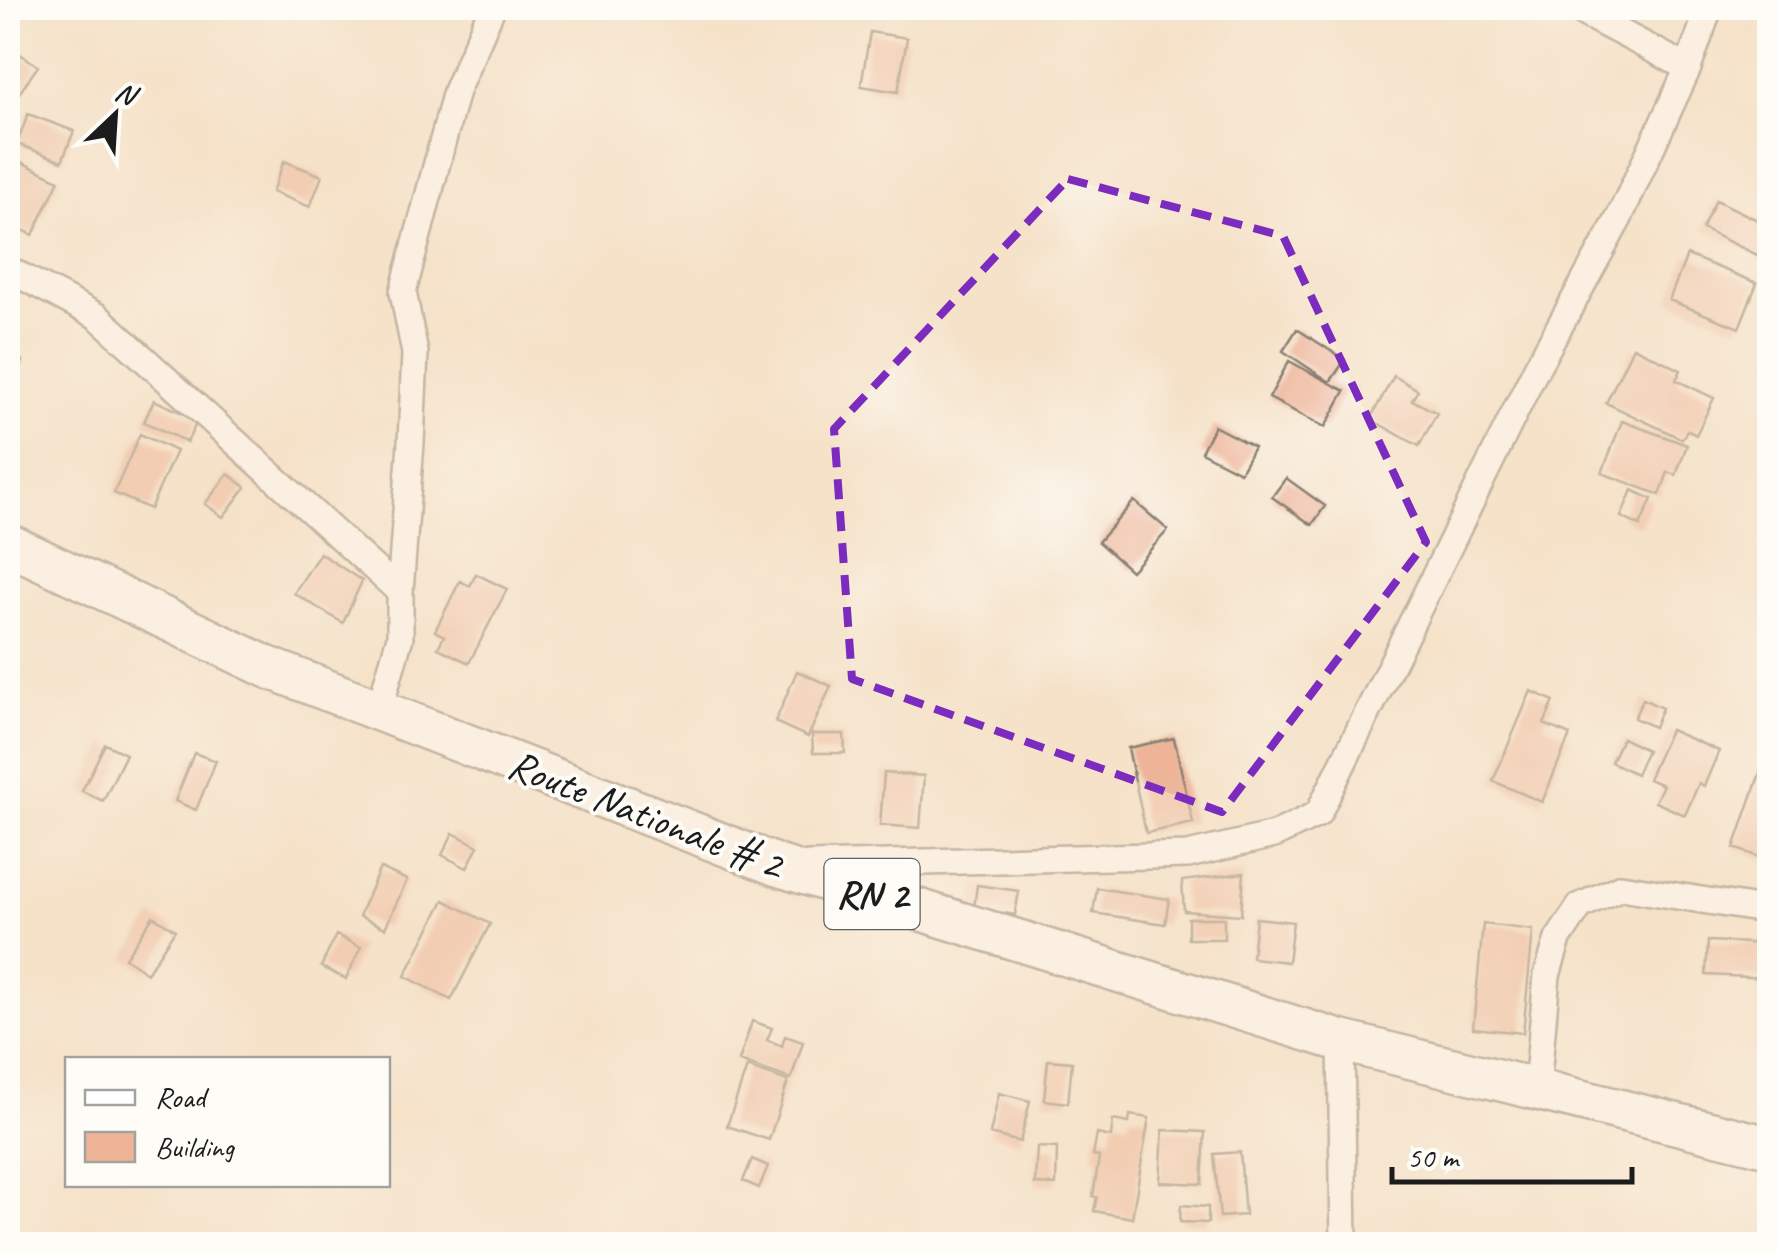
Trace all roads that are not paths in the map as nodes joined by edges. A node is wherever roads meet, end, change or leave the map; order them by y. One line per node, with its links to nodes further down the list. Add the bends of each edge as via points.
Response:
1 (492, 8): 7 (street, via 456,91 402,292 416,353)
2 (1574, 8): 4 (street)
3 (1709, 8): 4 (street)
4 (1688, 68): 9 (street, via 1318,814 1274,835 1188,854)
5 (8, 269): 7 (street, via 97,316)
6 (8, 544): 8 (main road, Route Nationale # 2 / RN 2, via 267,666)
7 (400, 592): 8 (street, via 400,637)
8 (379, 710): 9 (main road, Route Nationale # 2 / RN 2)
9 (779, 866): 11 (main road, Route Nationale # 2 / RN 2)
10 (1770, 912): 12 (street, via 1622,887 1580,906 1558,939 1547,975)
11 (1341, 1041): 12 (main road, Route Nationale # 2 / RN 2); 14 (street)
12 (1536, 1090): 13 (main road, Route Nationale # 2 / RN 2)
13 (1770, 1148)
14 (1344, 1244)

